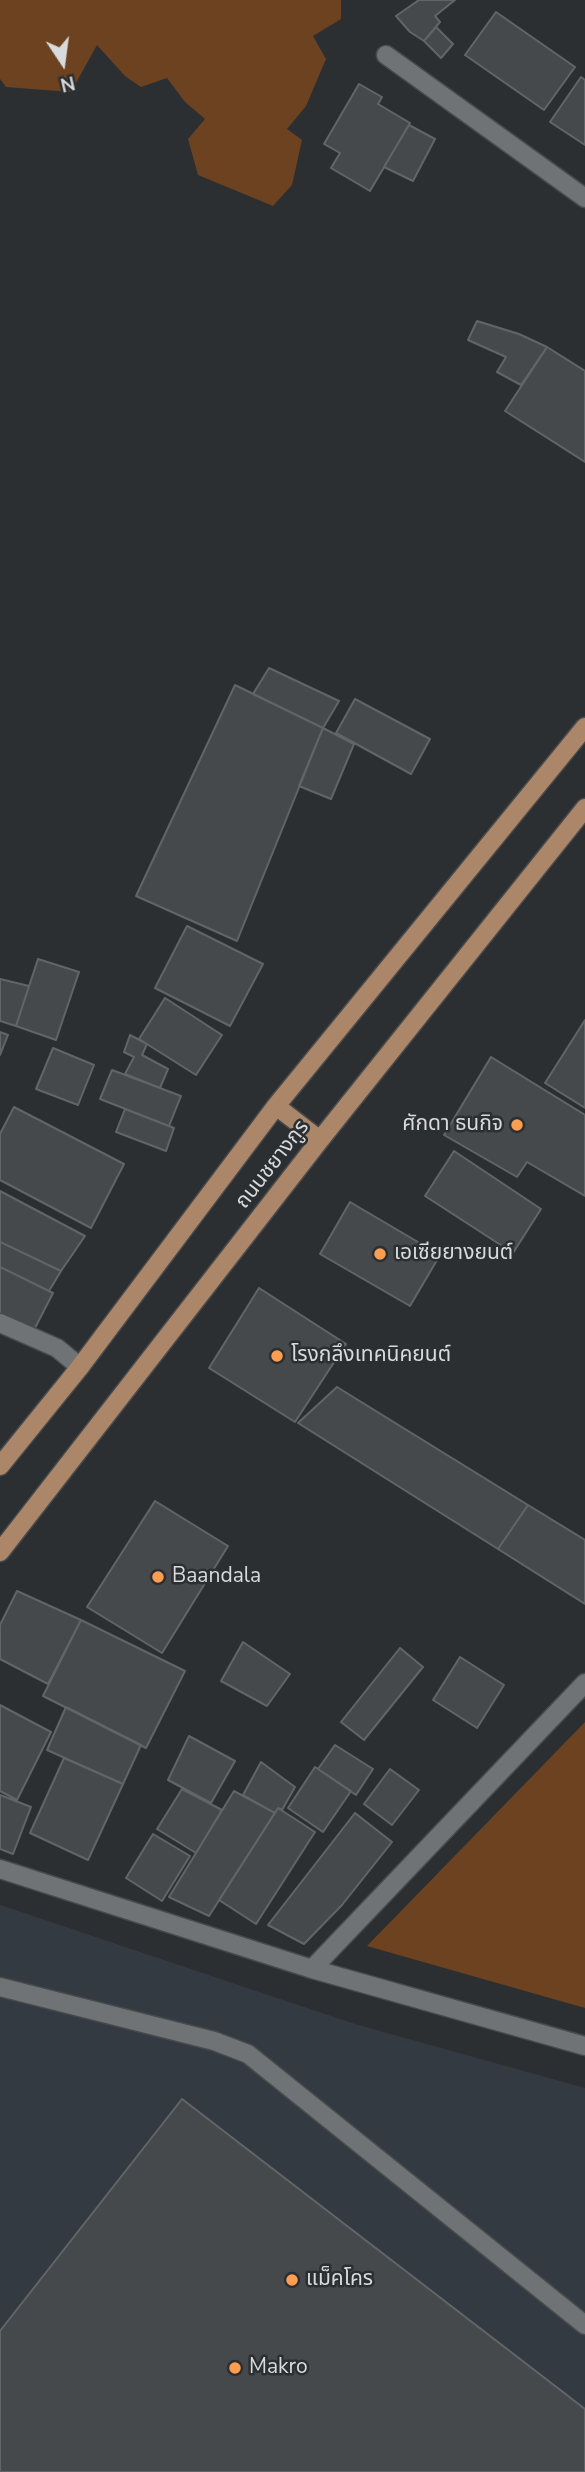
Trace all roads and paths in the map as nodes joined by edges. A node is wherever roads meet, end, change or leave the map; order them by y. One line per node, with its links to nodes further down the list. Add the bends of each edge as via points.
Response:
1 (386, 55): 2 (street)
2 (585, 198)
3 (585, 727): 5 (main road, ถนนชยางกูร)
4 (585, 808): 6 (main road, ถนนชยางกูร)
5 (275, 1106): 6 (main road); 8 (main road, ถนนชยางกูร)
6 (320, 1140): 10 (main road, ถนนชยางกูร)
7 (0, 1323): 8 (street, via 57,1348)
8 (80, 1367): 9 (main road, ถนนชยางกูร)
9 (0, 1466)
10 (0, 1552)
11 (585, 1684): 13 (street)
12 (0, 1869): 13 (street)
13 (312, 1969): 15 (street)
14 (0, 1987): 16 (street, via 214,2040 248,2054)
15 (585, 2046)
16 (585, 2325)

